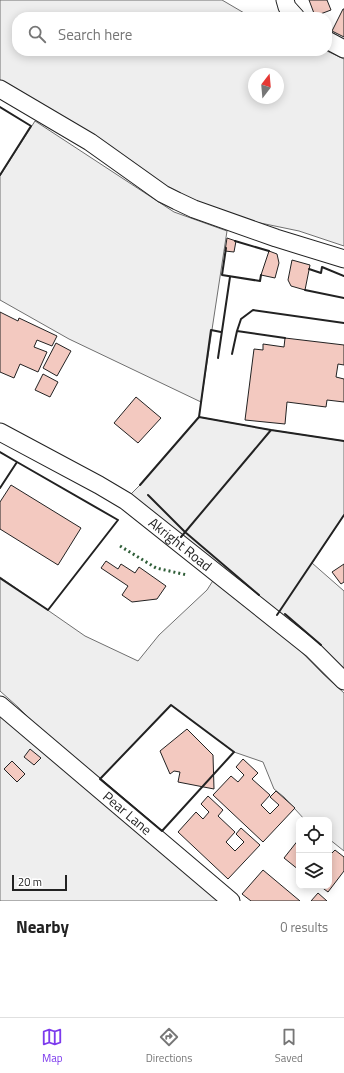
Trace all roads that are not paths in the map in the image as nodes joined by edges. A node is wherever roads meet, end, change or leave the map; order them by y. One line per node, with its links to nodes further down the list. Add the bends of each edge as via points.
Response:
1 (285, 0): 2 (street, via 286,7)
2 (291, 12)
3 (332, 43): 4 (street)
4 (344, 49)
5 (0, 89): 6 (street, via 90,142 163,194 177,201 276,238)
6 (344, 259)
7 (0, 432): 8 (street, Akright Road, via 126,502 312,650)
8 (344, 681)
9 (0, 705): 10 (street, Pear Lane)
10 (231, 901)

